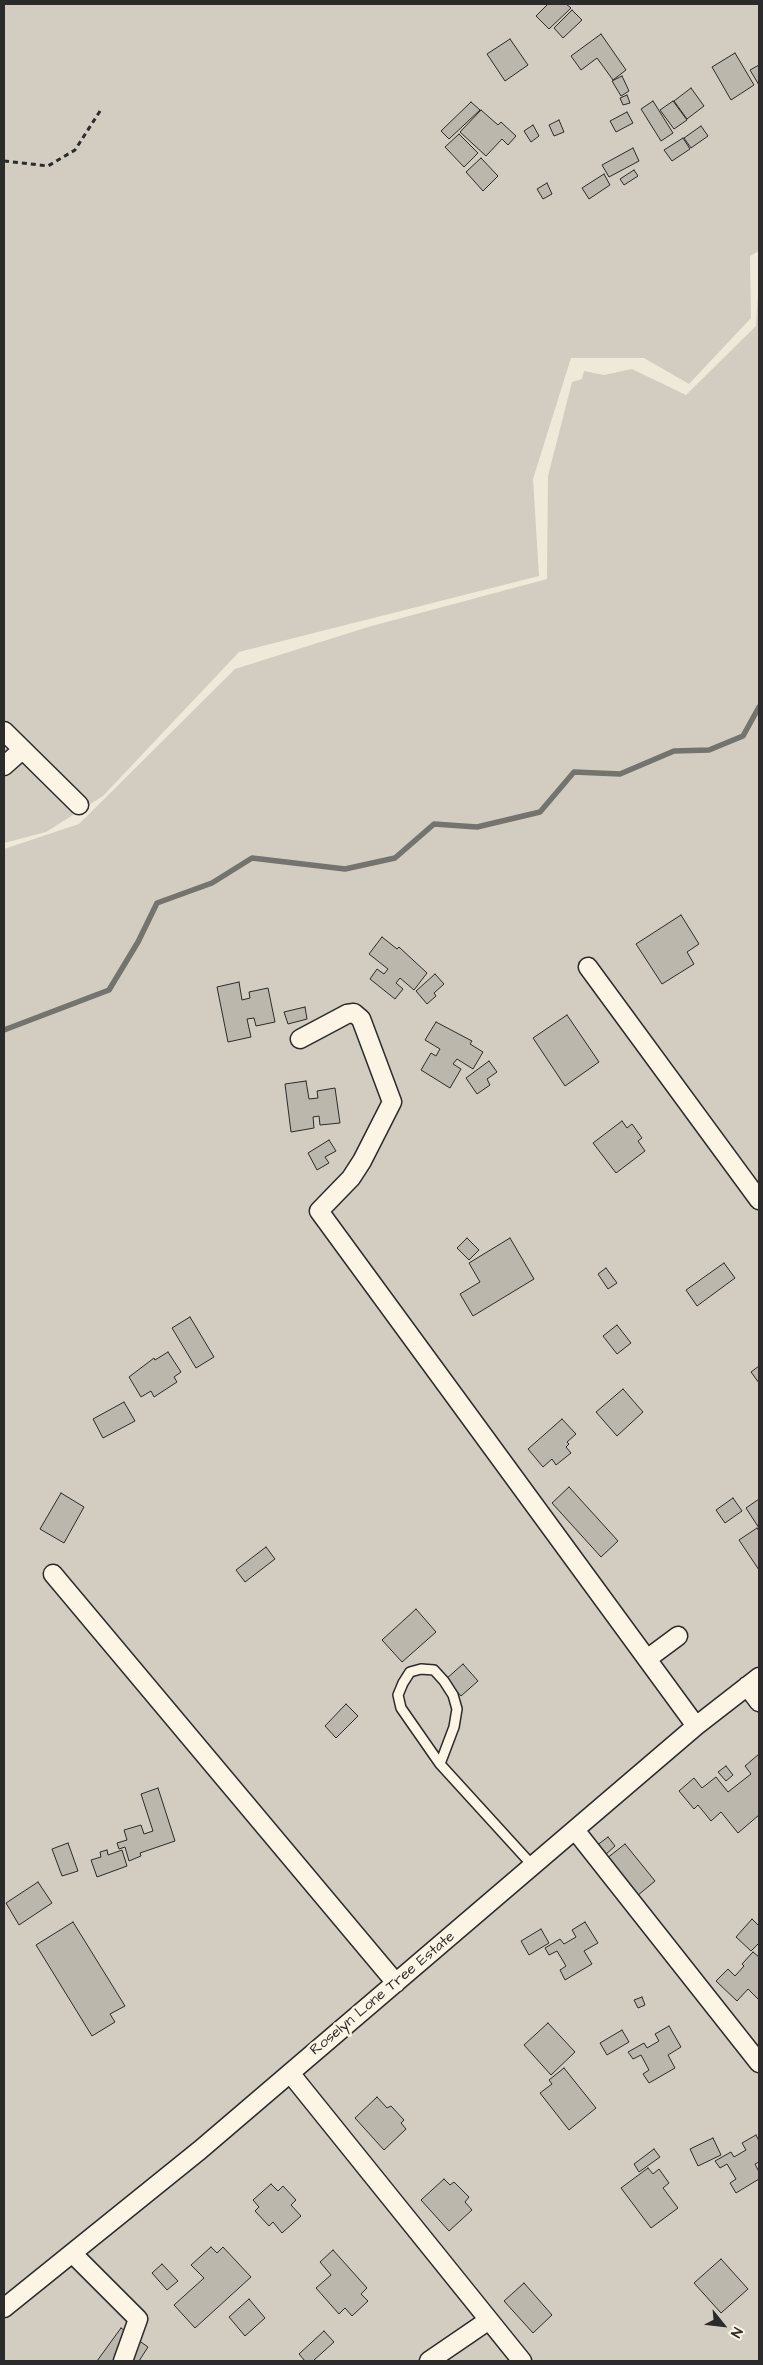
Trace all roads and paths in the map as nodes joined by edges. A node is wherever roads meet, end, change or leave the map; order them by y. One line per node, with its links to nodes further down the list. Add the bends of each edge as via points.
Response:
1 (102, 108): 2 (path, via 75,150 48,166)
2 (4, 161)
3 (4, 731): 4 (street)
4 (22, 750): 5 (street); 6 (street)
5 (4, 766)
6 (79, 805)
7 (588, 967): 9 (street)
8 (300, 1039): 12 (street, via 354,1013 361,1019 392,1102 351,1178 320,1211)
9 (759, 1200)
10 (53, 1574): 19 (street)
11 (678, 1636): 12 (street)
12 (647, 1659): 15 (street)
13 (753, 1682): 14 (street); 15 (street, Roselyn Lone Tree Estate)
14 (759, 1702)
15 (696, 1726): 17 (street, Roselyn Lone Tree Estate)
16 (440, 1764): 16 (lane, via 401,1708 398,1695 410,1672 434,1670 453,1696 457,1709 454,1727); 18 (lane)
17 (575, 1830): 18 (street, Roselyn Lone Tree Estate); 20 (street)
18 (533, 1866): 19 (street, Roselyn Lone Tree Estate)
19 (396, 1983): 21 (street, Roselyn Lone Tree Estate)
20 (759, 2063)
21 (290, 2073): 22 (street, Roselyn Lone Tree Estate); 24 (street)
22 (72, 2253): 23 (street, Roselyn Lone Tree Estate); 25 (street, via 138,2319)
23 (4, 2308)
24 (489, 2320): 26 (street); 27 (street)
25 (123, 2361)
26 (428, 2361)
27 (522, 2361)

